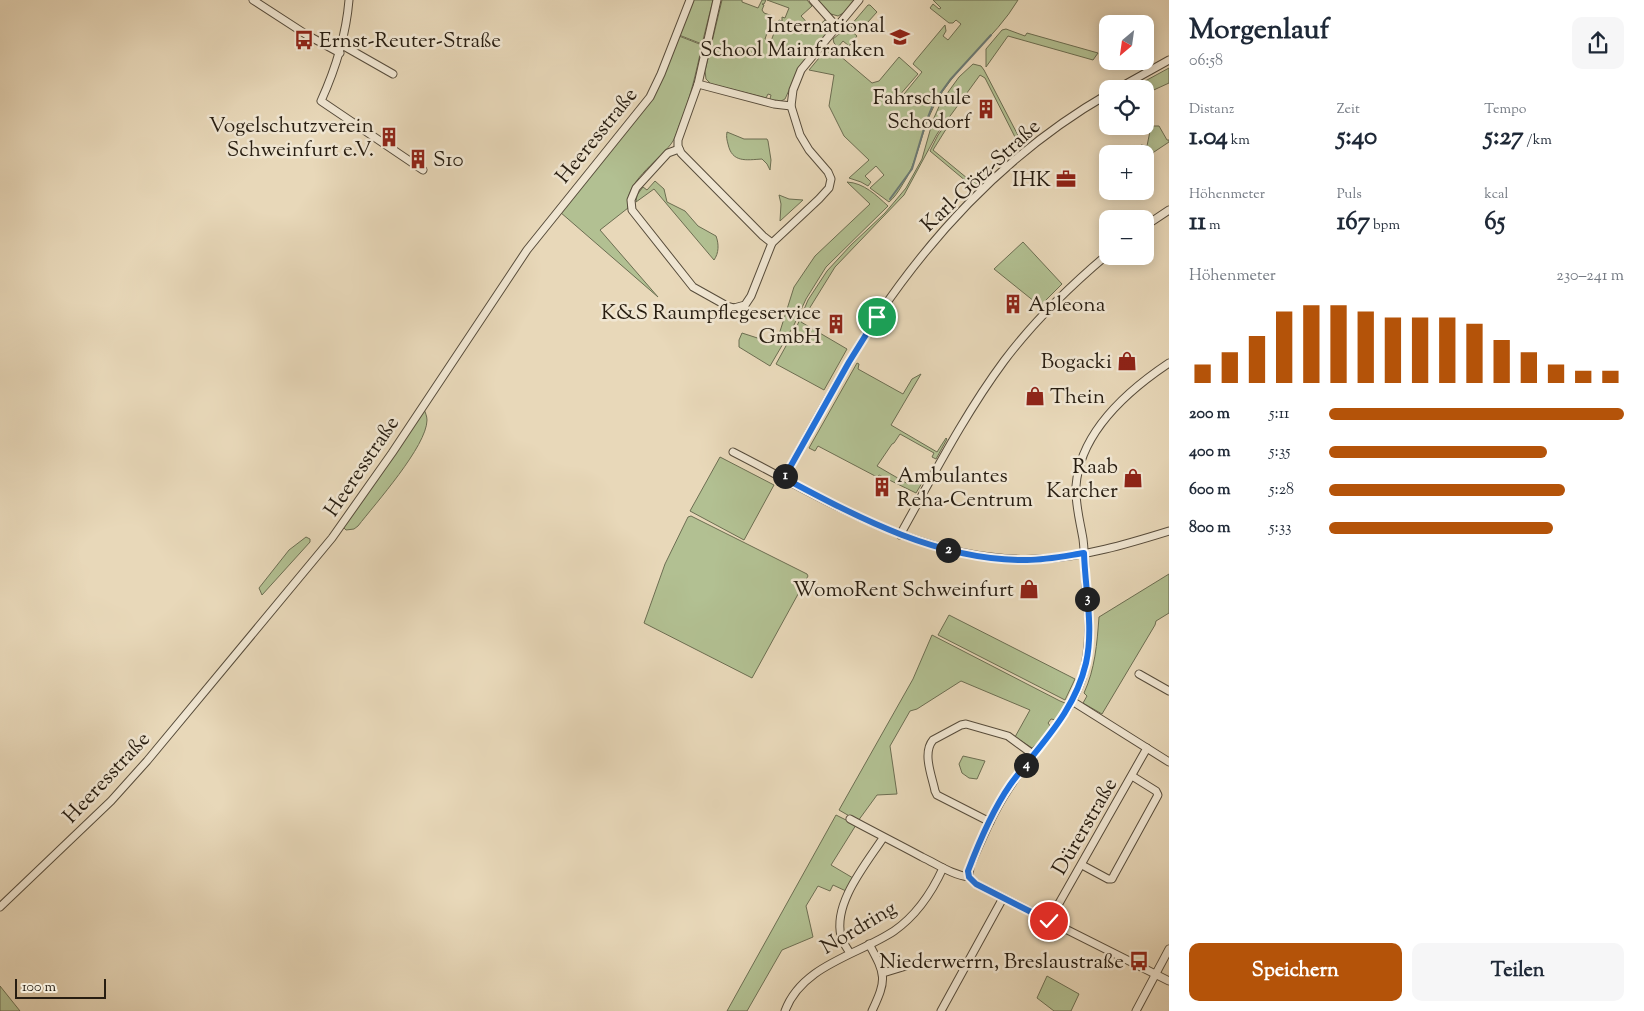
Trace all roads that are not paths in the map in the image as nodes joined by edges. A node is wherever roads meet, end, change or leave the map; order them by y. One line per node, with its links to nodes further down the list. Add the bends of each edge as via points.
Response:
1 (252, 0): 8 (street, via 302,32)
2 (349, 0): 8 (street)
3 (690, 0): 41 (street, Heeresstraße, via 650,97 527,250 341,527 111,801)
4 (717, 0): 12 (street)
5 (813, 0): 7 (street)
6 (860, 0): 7 (street)
7 (837, 27): 14 (street, via 801,70 792,90)
8 (341, 49): 10 (street); 16 (street, via 321,101)
9 (1169, 60): 11 (street)
10 (392, 74)
11 (1132, 80)
12 (698, 84): 14 (street); 15 (street, via 678,140)
13 (1099, 100): 23 (street, Karl-Götz-Straße, via 1028,149 974,198 935,240 860,343)
14 (791, 106): 19 (street, via 803,140 828,172 829,188)
15 (680, 151): 19 (street); 19 (street, via 668,153 636,188 631,200 632,210 688,283 727,306 745,305)
16 (422, 170)
17 (1169, 210): 18 (street)
18 (1154, 220)
19 (772, 243)
20 (1099, 262): 25 (street, via 1051,307 1004,362 965,419)
21 (1169, 363): 26 (street, via 1126,398 1088,444 1076,487)
22 (733, 452): 23 (street)
23 (784, 478): 25 (street)
24 (1169, 531): 26 (street)
25 (900, 535): 26 (street, via 946,550 989,558 1042,559)
26 (1084, 553): 29 (street, via 1088,647 1082,677)
27 (1140, 674): 28 (street)
28 (1169, 692)
29 (1072, 701): 30 (street); 31 (street)
30 (1148, 748): 32 (street); 33 (street, Dürerstraße)
31 (1034, 755): 35 (street, via 1009,787); 35 (street, via 1008,736 966,724 930,744 928,753 937,795)
32 (1169, 762)
33 (1132, 776): 37 (street, Dürerstraße); 37 (street, via 1158,795 1114,875 1108,879)
34 (850, 818): 36 (street)
35 (990, 822): 39 (street, via 970,866)
36 (883, 838): 38 (street); 45 (street, via 843,905 841,938)
37 (1082, 865): 42 (street, Dürerstraße)
38 (943, 868): 39 (street); 43 (street, Nordring, via 919,908 894,931)
39 (969, 877): 40 (street)
40 (1003, 898): 42 (street); 52 (street)
41 (0, 907)
42 (1049, 921): 48 (street)
43 (869, 944): 45 (street, Nordring); 47 (street)
44 (1169, 949): 48 (street)
45 (850, 953): 50 (street, Nordring, via 811,977 795,993)
46 (906, 966): 47 (street)
47 (883, 973): 51 (street)
48 (1156, 975): 49 (street); 53 (street)
49 (1169, 981)
50 (785, 1011)
51 (872, 1011)
52 (941, 1011)
53 (1136, 1011)

